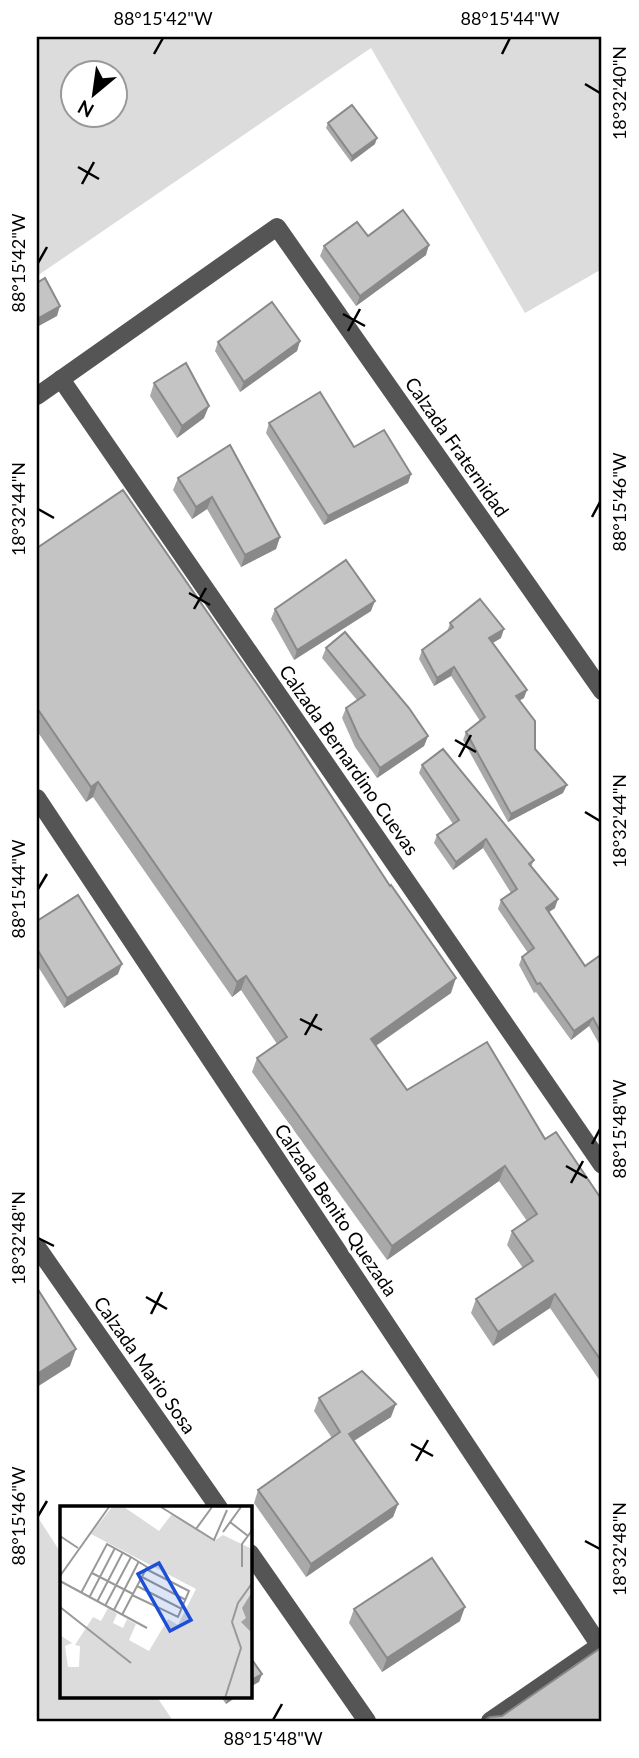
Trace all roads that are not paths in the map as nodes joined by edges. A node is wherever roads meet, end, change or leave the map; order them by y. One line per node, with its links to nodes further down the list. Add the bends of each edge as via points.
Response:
1 (61, 379): 2 (street); 3 (street, Calzada Fraternidad, via 277,227); 5 (street, Calzada Bernardino Cuevas)
2 (37, 396)
3 (602, 691)
4 (37, 798): 9 (street, Calzada Benito Quezada)
5 (602, 1165)
6 (37, 1247): 7 (street, Calzada Mario Sosa)
7 (218, 1506)
8 (252, 1556): 10 (street)
9 (601, 1645): 11 (street)
10 (367, 1721)
11 (490, 1721)

